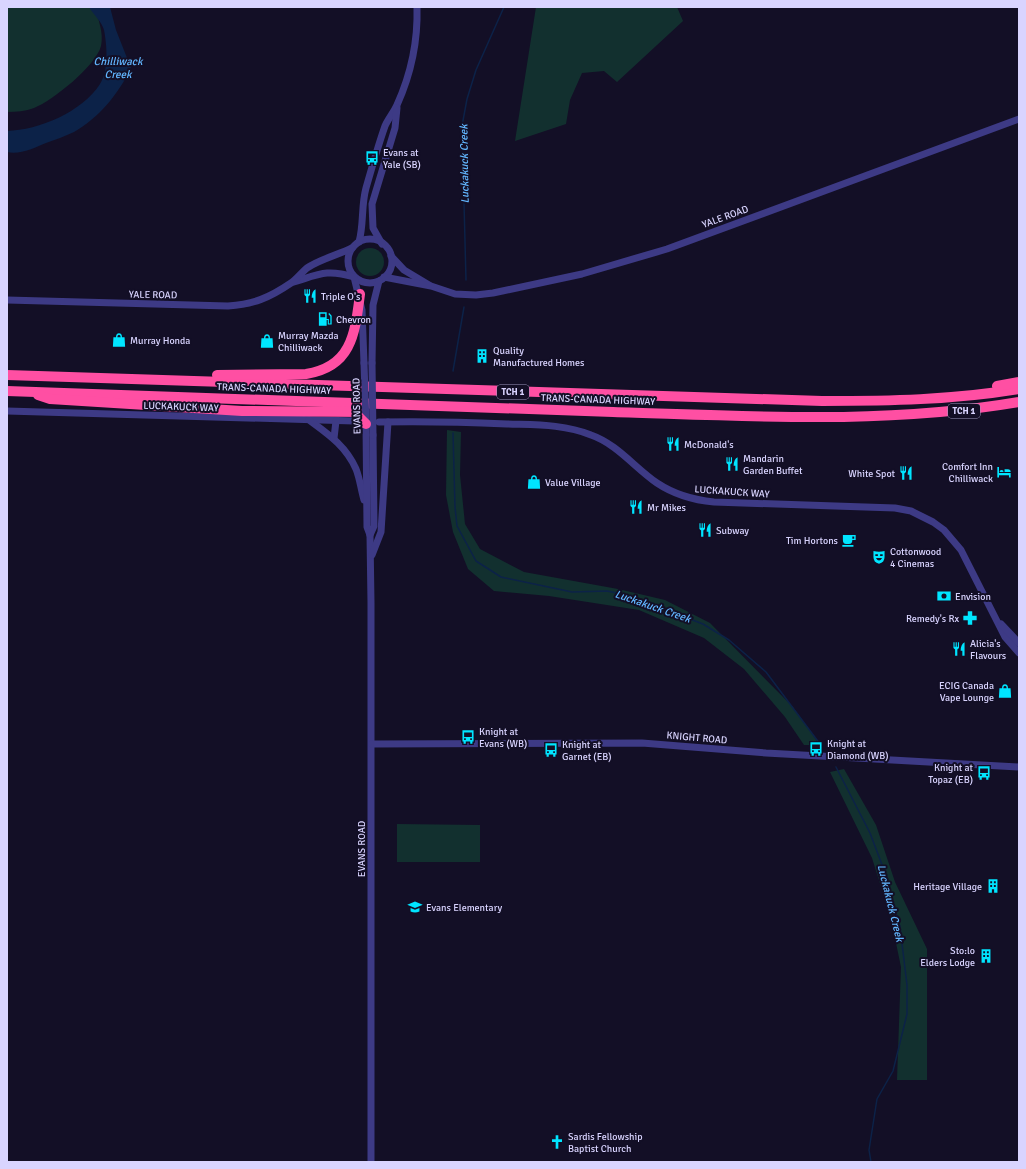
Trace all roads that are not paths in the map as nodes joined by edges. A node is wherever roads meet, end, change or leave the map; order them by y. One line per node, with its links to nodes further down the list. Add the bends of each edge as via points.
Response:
1 (417, 7): 2 (street, via 416,43)
2 (397, 105): 4 (street, via 386,125 365,189); 5 (street, via 395,128 372,204 373,228)
3 (1019, 119): 11 (street, YALE ROAD, via 667,249 582,274 476,295 455,294)
4 (360, 242): 5 (street, via 371,240); 6 (street)
5 (382, 244): 7 (street)
6 (352, 248): 8 (street, via 348,266); 10 (street, YALE ROAD, via 307,268)
7 (391, 256): 9 (street, via 390,267); 11 (street, YALE ROAD, via 404,270)
8 (354, 277): 9 (street, via 367,283); 10 (street, YALE ROAD, via 338,272 327,272); 12 (street, EVANS ROAD)
9 (382, 279): 11 (street, YALE ROAD); 14 (street, EVANS ROAD, via 373,305)
10 (292, 282): 13 (street, YALE ROAD, via 267,298 250,304 228,306)
11 (431, 286)
12 (360, 294): 14 (street, EVANS ROAD); 16 (highway, via 348,348 337,362 316,373)
13 (7, 300)
14 (368, 363): 25 (street, EVANS ROAD, bridge)
15 (7, 374): 16 (highway, TRANS-CANADA HIGHWAY / TCH 1)
16 (100, 377): 21 (highway, TRANS-CANADA HIGHWAY / TCH 1, via 806,401)
17 (1019, 382): 21 (highway)
18 (1019, 389): 21 (highway, TRANS-CANADA HIGHWAY / TCH 1)
19 (7, 391): 20 (highway, TRANS-CANADA HIGHWAY / TCH 1)
20 (31, 392): 26 (highway, TRANS-CANADA HIGHWAY / TCH 1, via 665,413); 27 (highway, via 50,399)
21 (932, 400)
22 (1019, 402): 26 (highway, TRANS-CANADA HIGHWAY / TCH 1, via 977,410)
23 (1019, 408): 26 (highway, via 985,413)
24 (7, 411): 28 (street, LUCKAKUCK WAY)
25 (369, 412): 27 (highway, bridge); 32 (street, EVANS ROAD, bridge); 33 (street, EVANS ROAD, bridge)
26 (908, 416)
27 (354, 417): 29 (street, LUCKAKUCK WAY); 32 (highway, bridge)
28 (308, 420): 29 (street, LUCKAKUCK WAY); 34 (street)
29 (336, 421): 34 (street)
30 (379, 422): 31 (street, LUCKAKUCK WAY)
31 (388, 422): 37 (street, via 380,532); 38 (street, LUCKAKUCK WAY, via 445,421 576,429 609,444 656,483 690,499 880,507 911,511 935,523 952,538 961,550)
32 (366, 424): 33 (street, EVANS ROAD)
33 (369, 435): 35 (street, EVANS ROAD); 36 (street, EVANS ROAD, via 374,526)
34 (334, 438): 35 (street, via 350,457)
35 (367, 508): 36 (street, EVANS ROAD, via 367,527)
36 (370, 535): 37 (street, EVANS ROAD)
37 (370, 559): 43 (street, EVANS ROAD)
38 (998, 621): 39 (street, LUCKAKUCK WAY); 42 (street, LUCKAKUCK WAY, via 1005,637)
39 (1011, 635): 40 (street); 41 (street, LUCKAKUCK WAY)
40 (1019, 636)
41 (1019, 643)
42 (1019, 653)
43 (372, 744): 44 (street, KNIGHT ROAD, via 642,743); 45 (street, EVANS ROAD)
44 (1019, 767)
45 (371, 1162)

